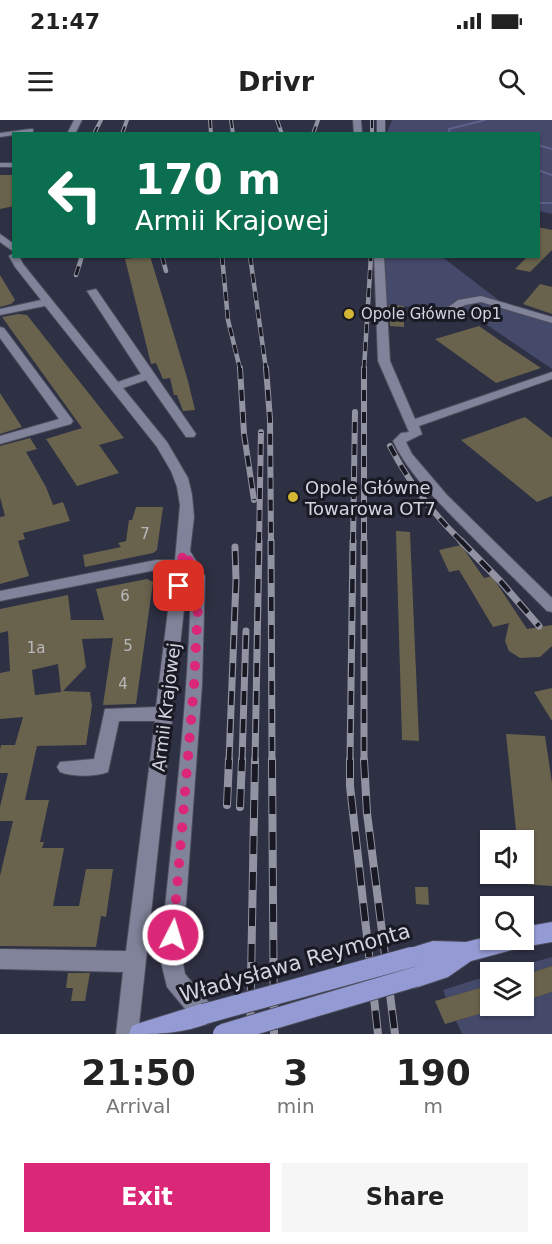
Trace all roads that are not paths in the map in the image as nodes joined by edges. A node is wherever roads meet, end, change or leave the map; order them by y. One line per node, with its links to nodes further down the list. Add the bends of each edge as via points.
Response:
1 (30, 131): 2 (street)
2 (22, 132)
3 (0, 237): 4 (street)
4 (12, 247)
5 (16, 258): 8 (street, Armii Krajowej)
6 (379, 258): 16 (street, via 384,361)
7 (92, 291): 14 (street)
8 (48, 302): 10 (street); 15 (street, Armii Krajowej)
9 (452, 308): 11 (street, via 481,299)
10 (0, 312)
11 (552, 320)
12 (0, 330): 18 (street, via 67,421)
13 (550, 371): 16 (street)
14 (148, 375): 15 (street); 17 (street)
15 (115, 387): 19 (street, Armii Krajowej, via 162,445 183,480 187,517)
16 (412, 424): 21 (street, via 416,434 399,441 409,462)
17 (190, 434)
18 (0, 440)
19 (182, 558): 20 (street); 22 (street, Armii Krajowej); 30 (street, via 198,576 198,605 171,958 175,979)
20 (0, 596)
21 (552, 607)
22 (165, 714): 23 (street, via 111,714 102,767); 28 (street, Armii Krajowej)
23 (66, 768)
24 (552, 932): 25 (main road)
25 (534, 936)
26 (480, 948): 29 (main road, Władysława Reymonta, via 466,952 440,969)
27 (0, 958): 28 (street)
28 (136, 962): 31 (street, Armii Krajowej)
29 (414, 967): 30 (main road, Władysława Reymonta, bridge); 33 (main road, Władysława Reymonta, bridge)
30 (204, 1014): 32 (main road, Władysława Reymonta)
31 (127, 1034)
32 (140, 1034)
33 (223, 1034)

